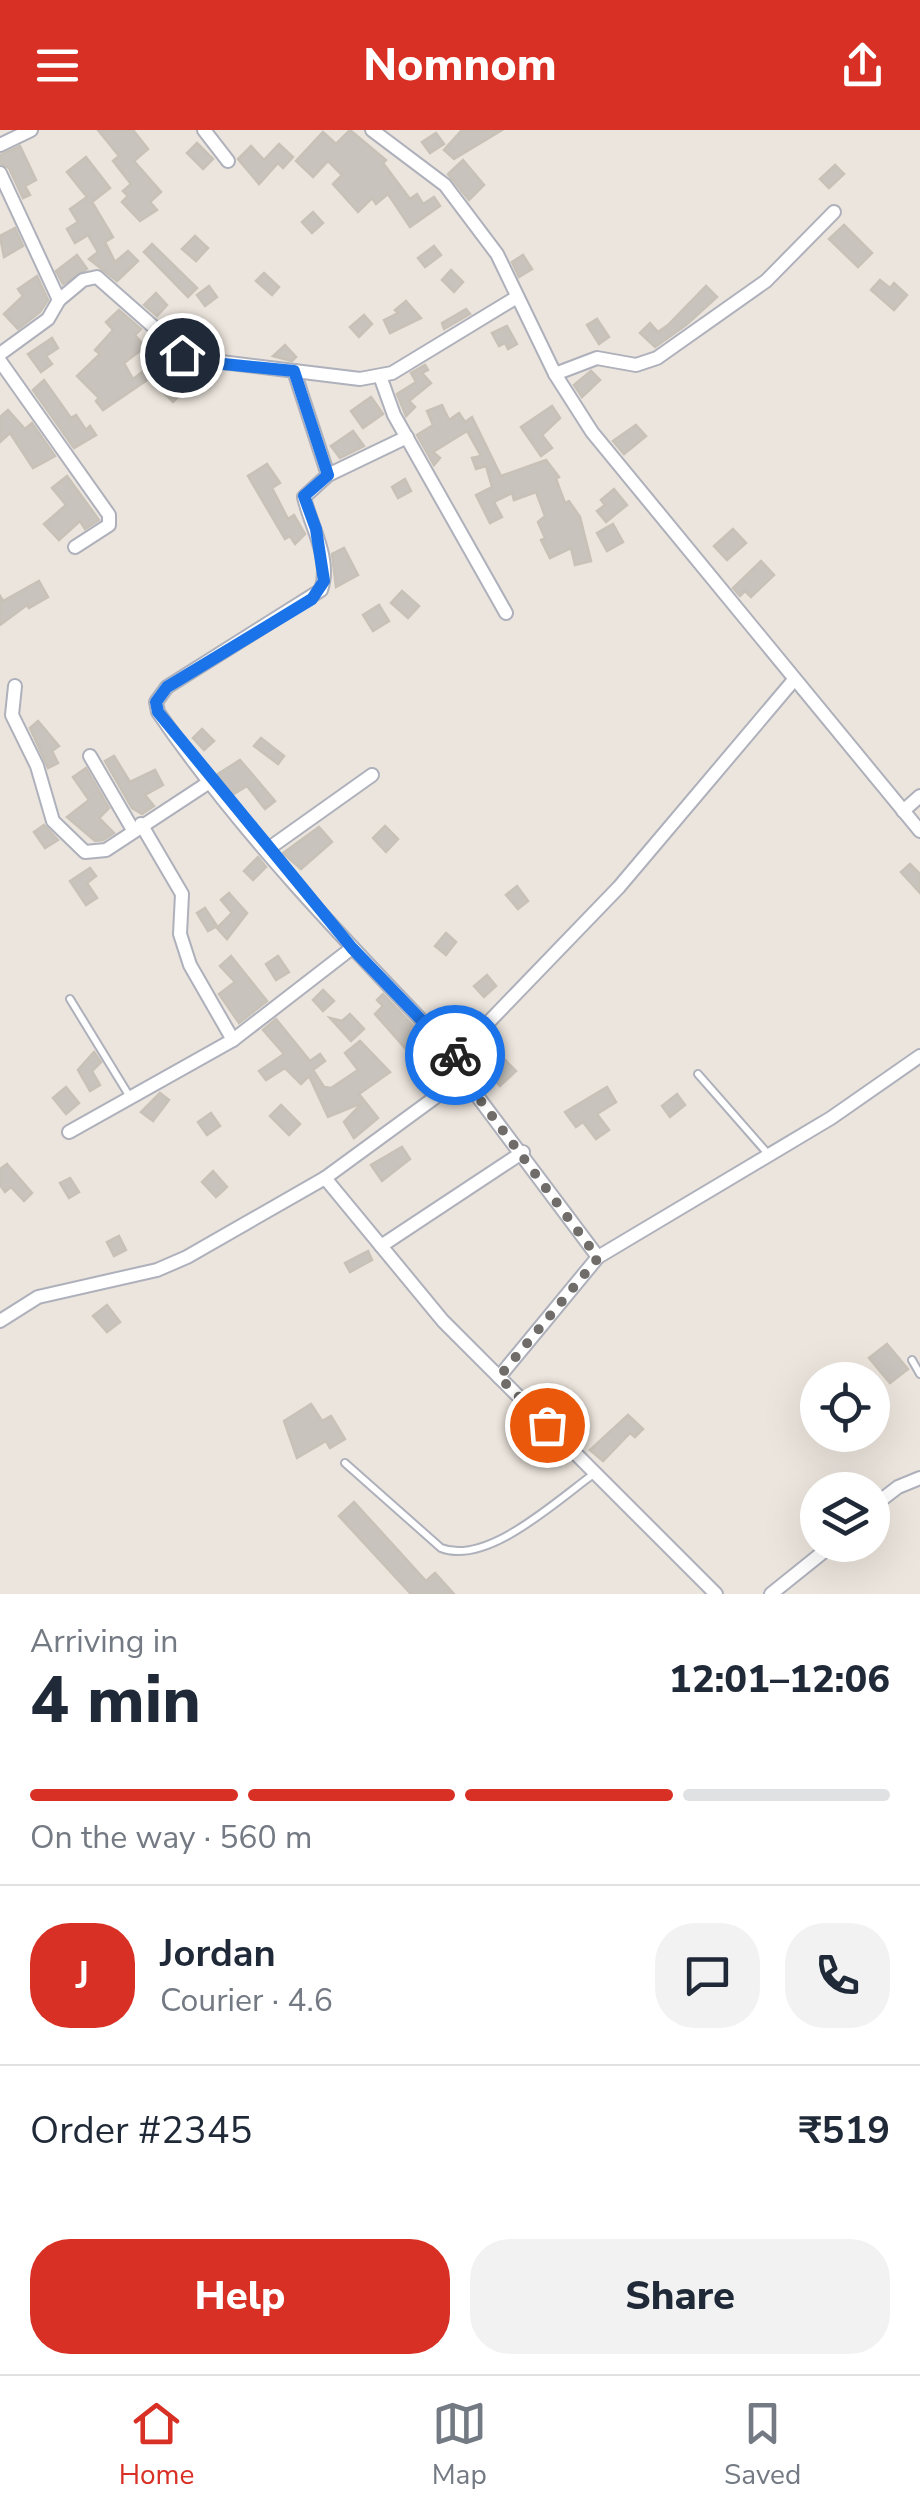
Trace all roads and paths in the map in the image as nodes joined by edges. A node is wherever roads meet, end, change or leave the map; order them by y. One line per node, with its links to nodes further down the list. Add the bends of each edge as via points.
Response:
1 (31, 130): 4 (street)
2 (204, 130): 5 (street)
3 (372, 130): 8 (street, via 445,185 497,254)
4 (0, 145)
5 (228, 161)
6 (0, 173): 9 (street)
7 (834, 212): 12 (street, via 766,281 657,358 636,365 597,358)
8 (518, 296): 12 (street); 13 (street)
9 (59, 300): 10 (street, via 48,320); 11 (street, via 97,276 182,355)
10 (0, 358): 16 (street, via 110,519)
11 (294, 371): 13 (street); 15 (street)
12 (554, 374): 18 (street, via 592,432)
13 (380, 376): 14 (street)
14 (407, 437): 15 (street); 17 (street)
15 (328, 475): 22 (street, via 304,496 316,529 321,590 167,687 156,702)
16 (75, 547)
17 (506, 614)
18 (793, 681): 24 (street); 31 (street, via 620,887)
19 (15, 686): 25 (street, via 12,715 60,831 92,854)
20 (90, 756): 25 (street)
21 (372, 775): 27 (street)
22 (211, 781): 25 (street); 27 (street)
23 (920, 796): 24 (street)
24 (903, 811): 26 (street)
25 (137, 827): 30 (street, via 182,894 180,934 190,966)
26 (920, 831)
27 (268, 849): 28 (street)
28 (352, 948): 30 (street); 31 (street)
29 (70, 1000): 35 (lane)
30 (232, 1040): 35 (street)
31 (456, 1056): 34 (street)
32 (920, 1056): 38 (street)
33 (698, 1074): 38 (lane)
34 (463, 1077): 37 (street); 39 (street)
35 (131, 1098): 36 (street)
36 (69, 1132)
37 (523, 1152): 40 (street); 41 (street)
38 (769, 1155): 41 (street)
39 (326, 1178): 40 (street); 42 (street, via 187,1257 38,1297)
40 (381, 1246): 45 (street)
41 (598, 1258): 45 (street)
42 (0, 1321)
43 (912, 1360): 44 (lane)
44 (920, 1374)
45 (499, 1377): 47 (street)
46 (345, 1463): 47 (lane, via 441,1548 458,1554 496,1542)
47 (595, 1473): 51 (street)
48 (920, 1478): 49 (street)
49 (890, 1493)
50 (811, 1562): 52 (street)
51 (716, 1594)
52 (771, 1594)

